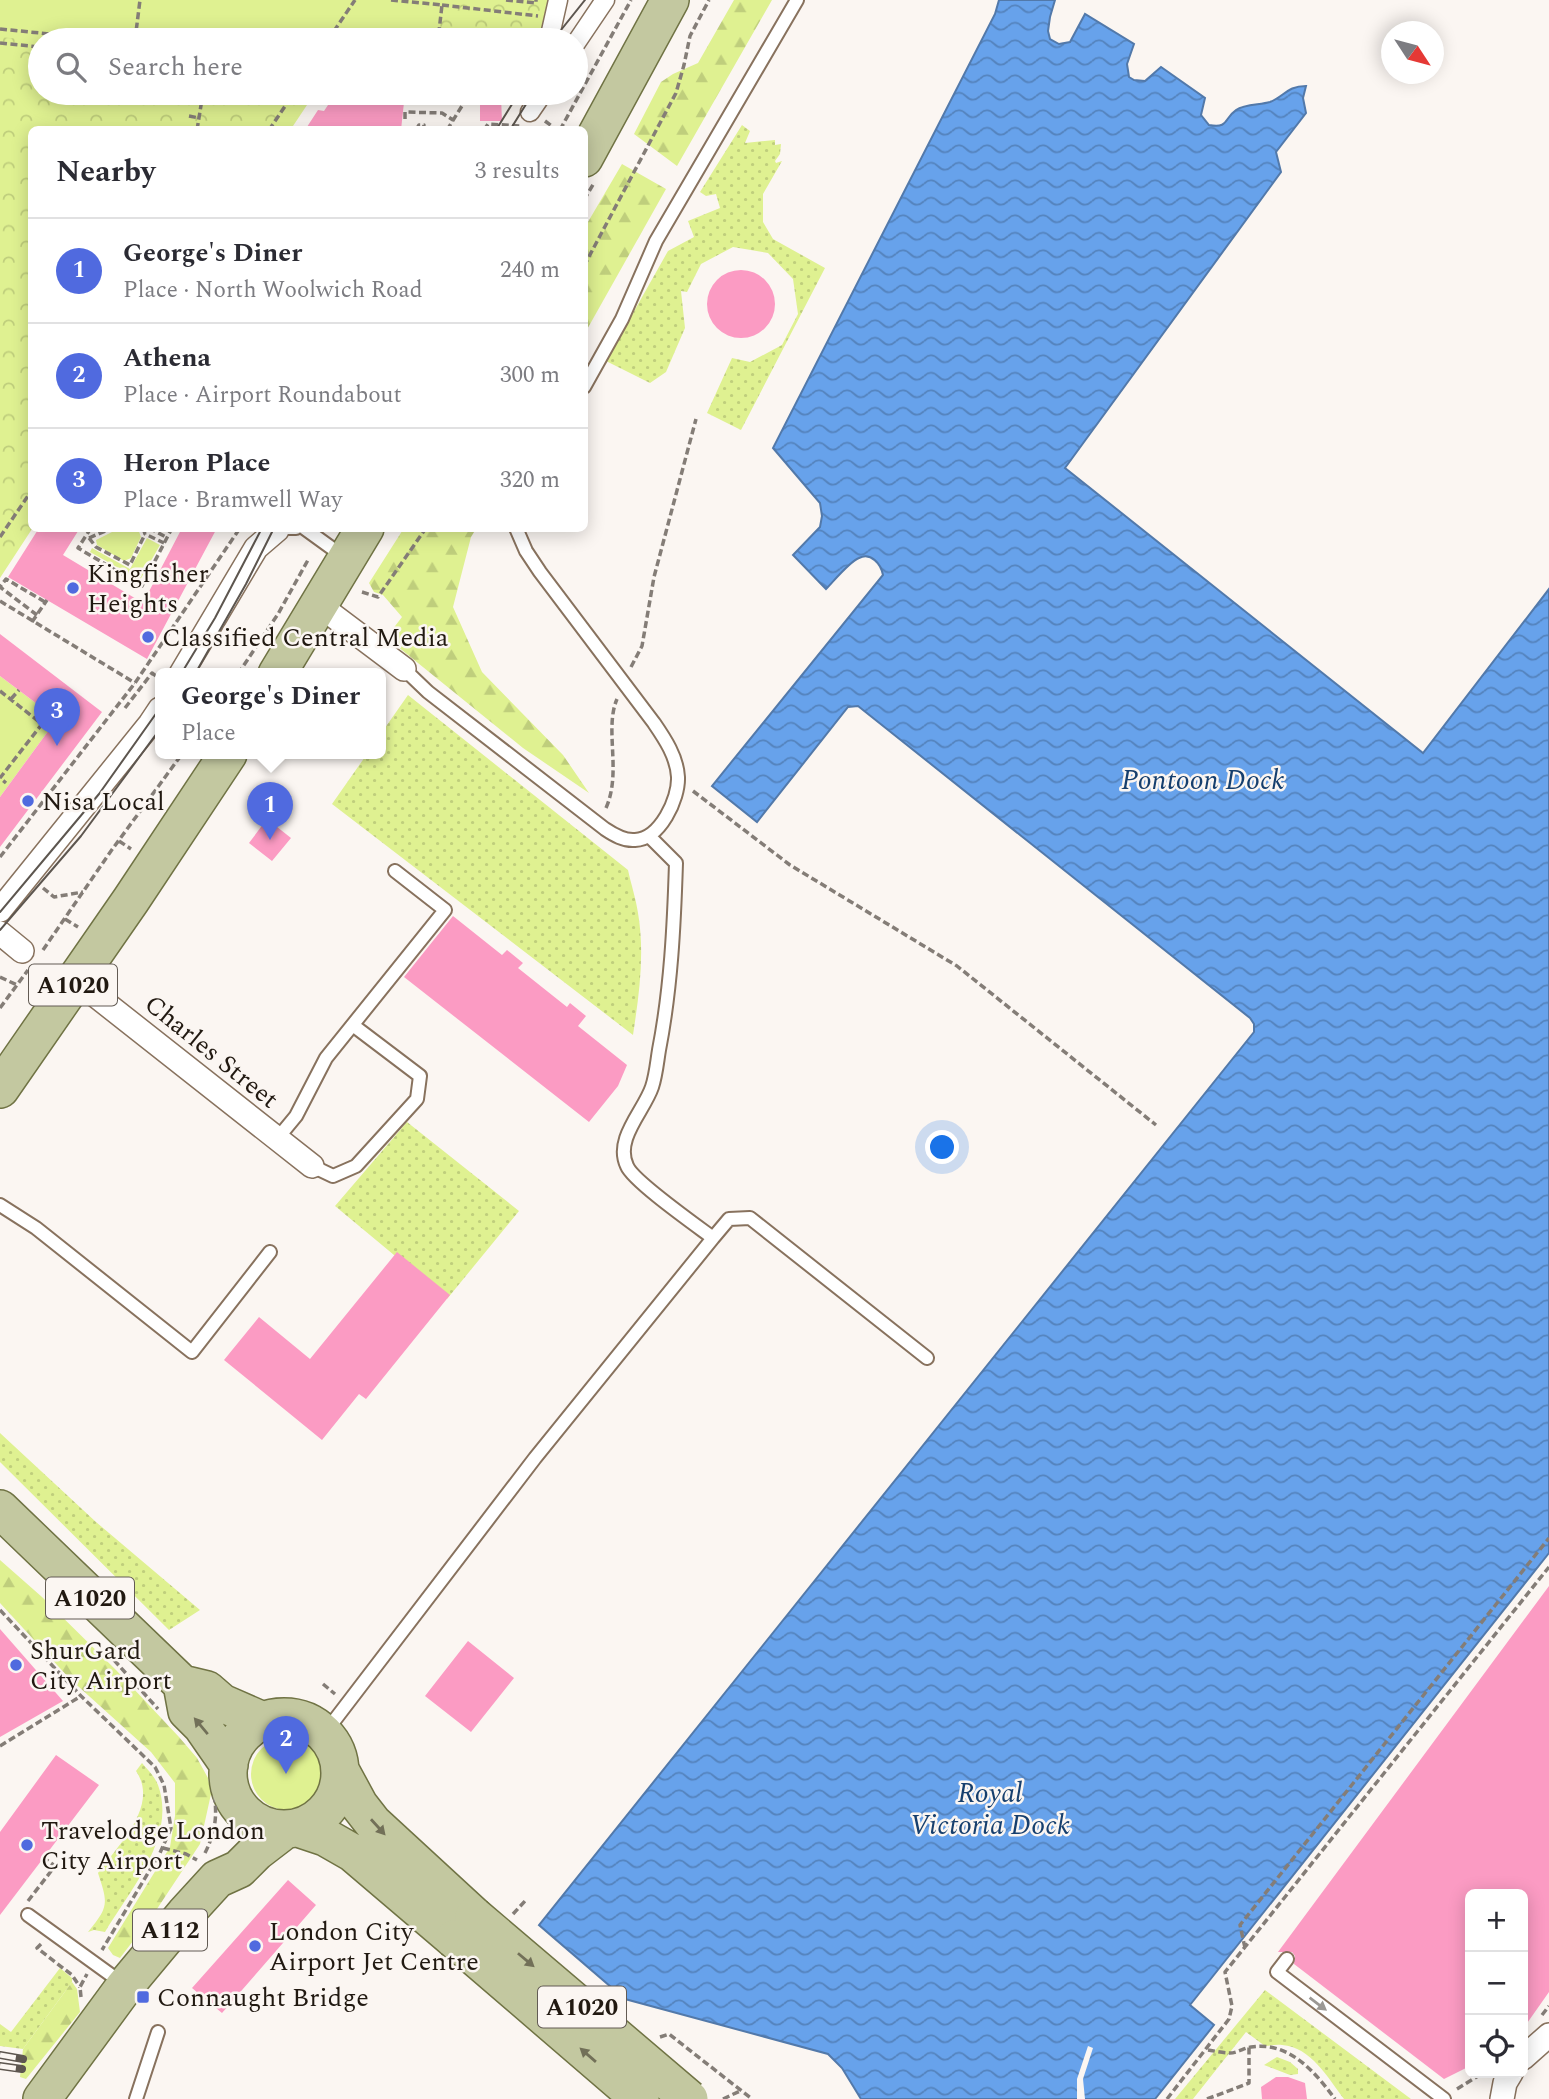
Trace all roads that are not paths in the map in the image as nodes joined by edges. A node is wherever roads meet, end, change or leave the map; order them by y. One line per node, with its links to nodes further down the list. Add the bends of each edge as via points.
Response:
1 (605, 0): 6 (street)
2 (797, 0): 8 (lane, via 656,241 622,319)
3 (689, 7): 7 (main road)
4 (556, 9): 5 (street)
5 (552, 28)
6 (586, 28)
7 (588, 152)
8 (588, 380)
9 (279, 532): 14 (street, via 256,548)
10 (318, 532): 12 (lane)
11 (518, 532): 19 (lane, via 540,572 624,682 676,764 678,779 671,806)
12 (356, 543): 13 (main road)
13 (319, 604): 15 (main road); 16 (street)
14 (185, 668)
15 (281, 668)
16 (404, 669): 19 (lane, via 597,824 625,839)
17 (155, 715): 21 (street)
18 (225, 759): 24 (main road, A1020)
19 (649, 836): 30 (lane, via 676,863 674,939 652,1088 624,1148 627,1167)
20 (395, 871): 25 (lane, via 445,910)
21 (0, 910)
22 (0, 933): 23 (street)
23 (30, 958)
24 (76, 980): 26 (main road, A1020); 27 (street, Charles Street)
25 (354, 1026): 27 (lane, via 327,1058 296,1115); 28 (lane, via 420,1076 417,1099 356,1166 333,1176)
26 (0, 1089)
27 (277, 1139): 28 (street, Charles Street)
28 (312, 1166)
29 (0, 1205): 31 (lane, via 36,1228 192,1352)
30 (713, 1238): 32 (lane, via 729,1219 750,1218); 36 (lane, via 535,1458)
31 (270, 1252)
32 (927, 1358)
33 (0, 1509): 34 (main road, A1020)
34 (182, 1684): 35 (main road, A1020, via 206,1690 222,1703); 38 (main road, A1020, one-way to 34, via 202,1726 187,1711)
35 (263, 1721): 36 (main road, A1020, via 285,1717 306,1721); 38 (main road, via 247,1731 235,1747)
36 (324, 1734): 37 (main road, A1020, via 336,1751)
37 (340, 1770): 39 (main road, via 339,1786 324,1813); 42 (main road, A1020, one-way to 42, via 373,1823)
38 (227, 1787): 39 (main road, A1020, via 247,1815 262,1825); 40 (main road, A112, via 234,1831)
39 (292, 1828): 40 (main road, A112, via 239,1869); 42 (main road, A1020, via 325,1837 353,1853)
40 (207, 1865): 44 (main road, A112)
41 (28, 1915): 44 (lane)
42 (464, 1928): 49 (main road, A1020, one-way to 42, bridge); 50 (main road, A1020, one-way to 50, bridge)
43 (1287, 1959): 51 (lane, one-way to 51, via 1277,1972)
44 (125, 1986): 47 (main road, A112)
45 (158, 2032): 48 (lane)
46 (1506, 2085): 52 (street)
47 (42, 2099)
48 (136, 2099)
49 (640, 2099)
50 (689, 2099)
51 (1444, 2099)
52 (1483, 2099)

